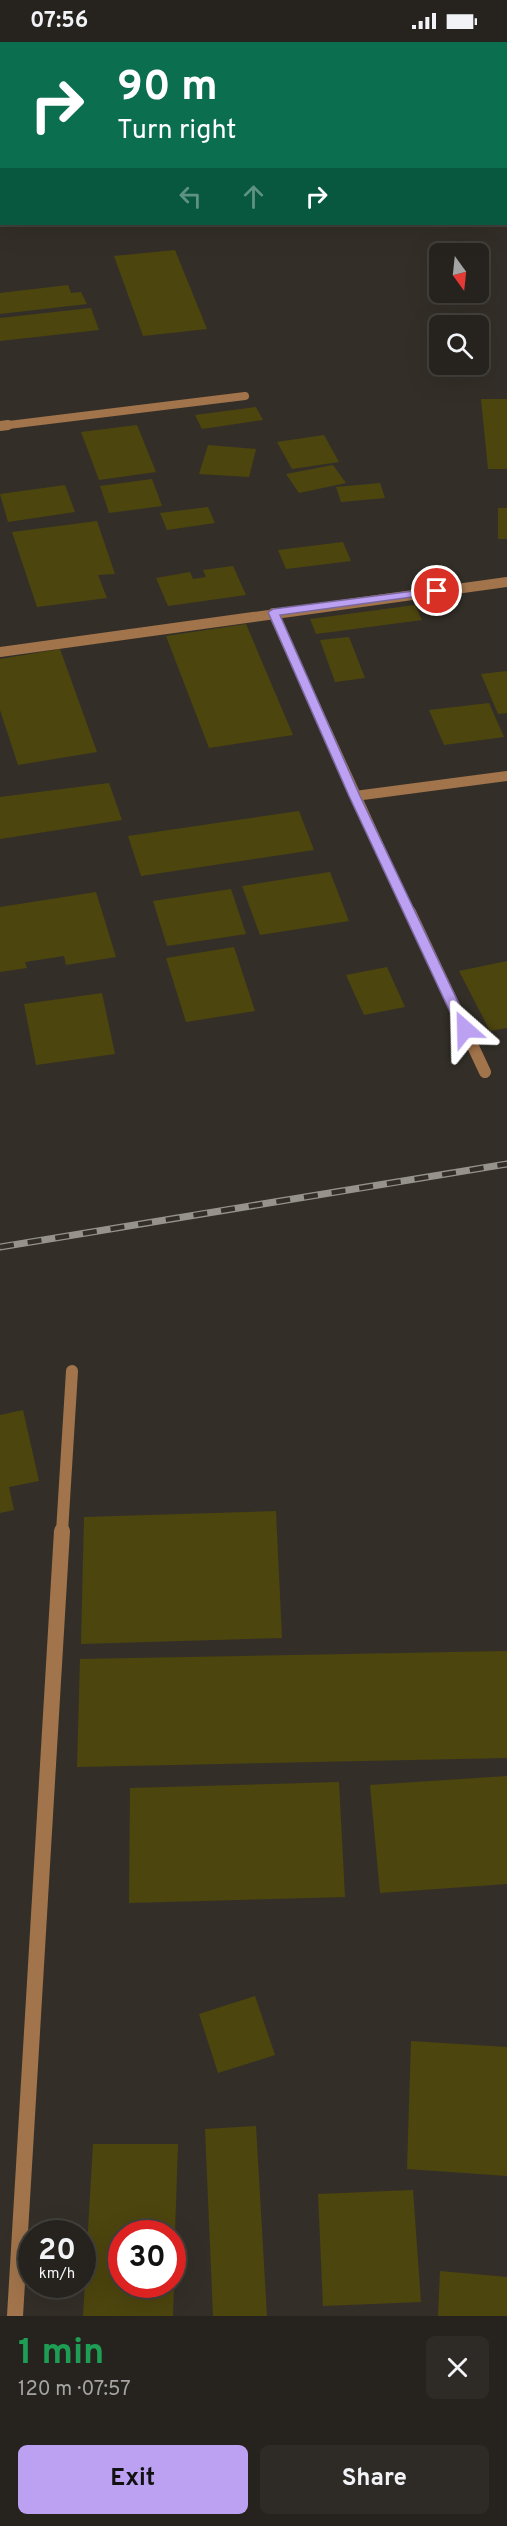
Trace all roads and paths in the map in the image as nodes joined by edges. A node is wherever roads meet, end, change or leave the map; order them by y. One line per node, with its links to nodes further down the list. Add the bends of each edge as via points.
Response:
1 (245, 396): 2 (street)
2 (0, 426)
3 (507, 582): 4 (street)
4 (273, 612): 5 (street); 7 (street)
5 (0, 652)
6 (507, 776): 7 (street)
7 (354, 796): 8 (street)
8 (485, 1071)
9 (72, 1371): 10 (street)
10 (15, 2316)

